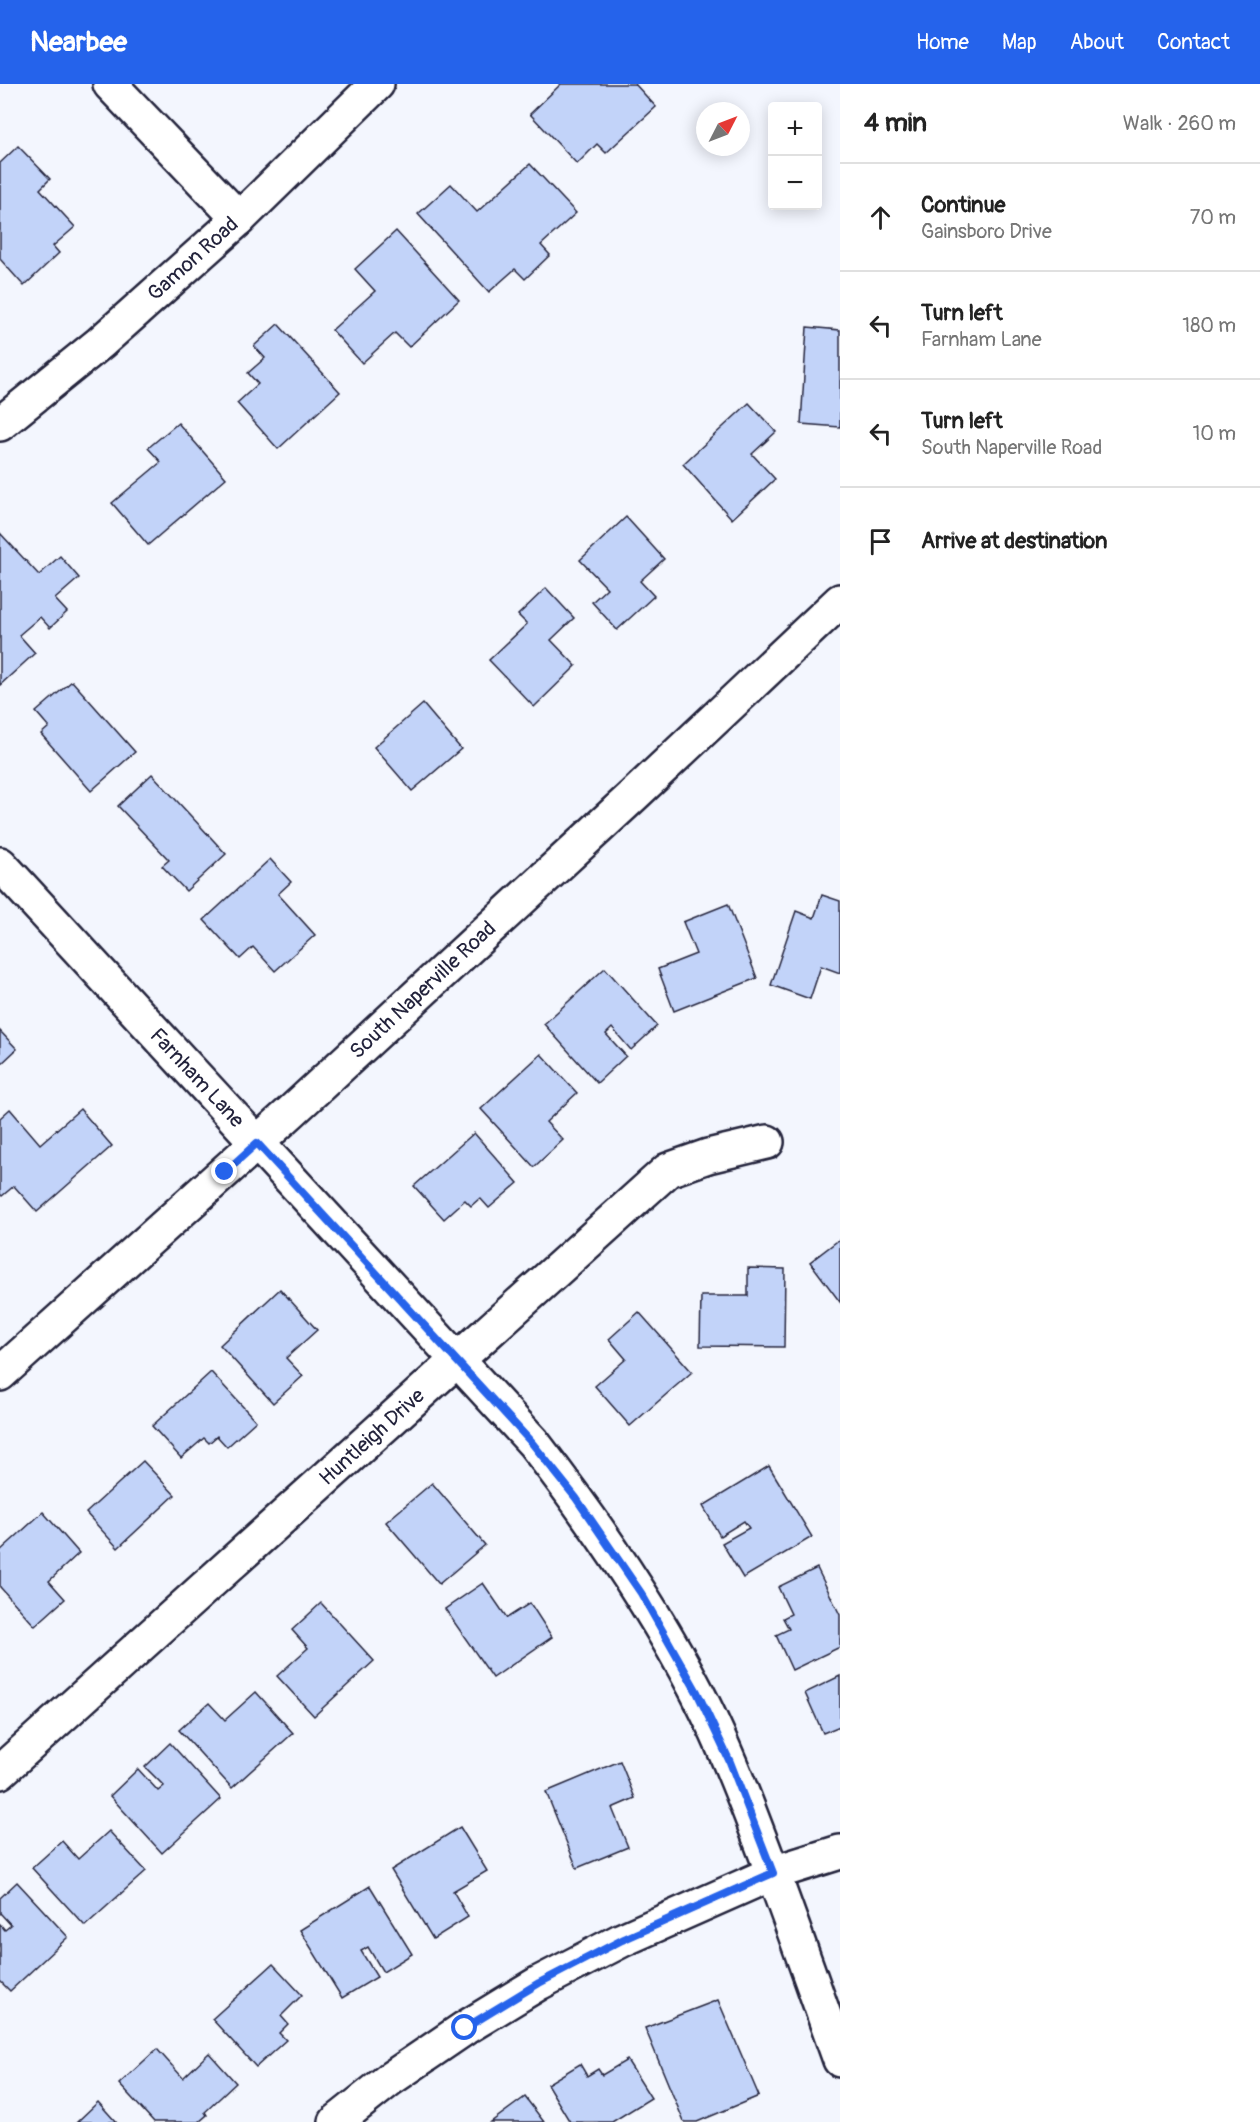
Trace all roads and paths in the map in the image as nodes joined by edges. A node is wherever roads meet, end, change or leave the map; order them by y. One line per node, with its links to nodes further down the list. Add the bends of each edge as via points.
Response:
1 (110, 84): 3 (street)
2 (377, 84): 3 (street, Gamon Road)
3 (239, 219): 4 (street, Gamon Road, via 100,343)
4 (0, 424)
5 (836, 614): 8 (street, South Naperville Road)
6 (0, 864): 8 (street, Farnham Lane)
7 (767, 1142): 9 (street, Huntleigh Drive, via 668,1170)
8 (257, 1143): 9 (street, Farnham Lane); 10 (street, South Naperville Road)
9 (457, 1360): 11 (street, Huntleigh Drive); 13 (street, Farnham Lane, via 540,1452 641,1593 726,1752)
10 (0, 1374)
11 (0, 1772)
12 (840, 1852): 13 (street)
13 (773, 1873): 14 (street, Farnham Lane); 15 (street, via 622,1940 539,1983 390,2079)
14 (840, 2060)
15 (336, 2122)

